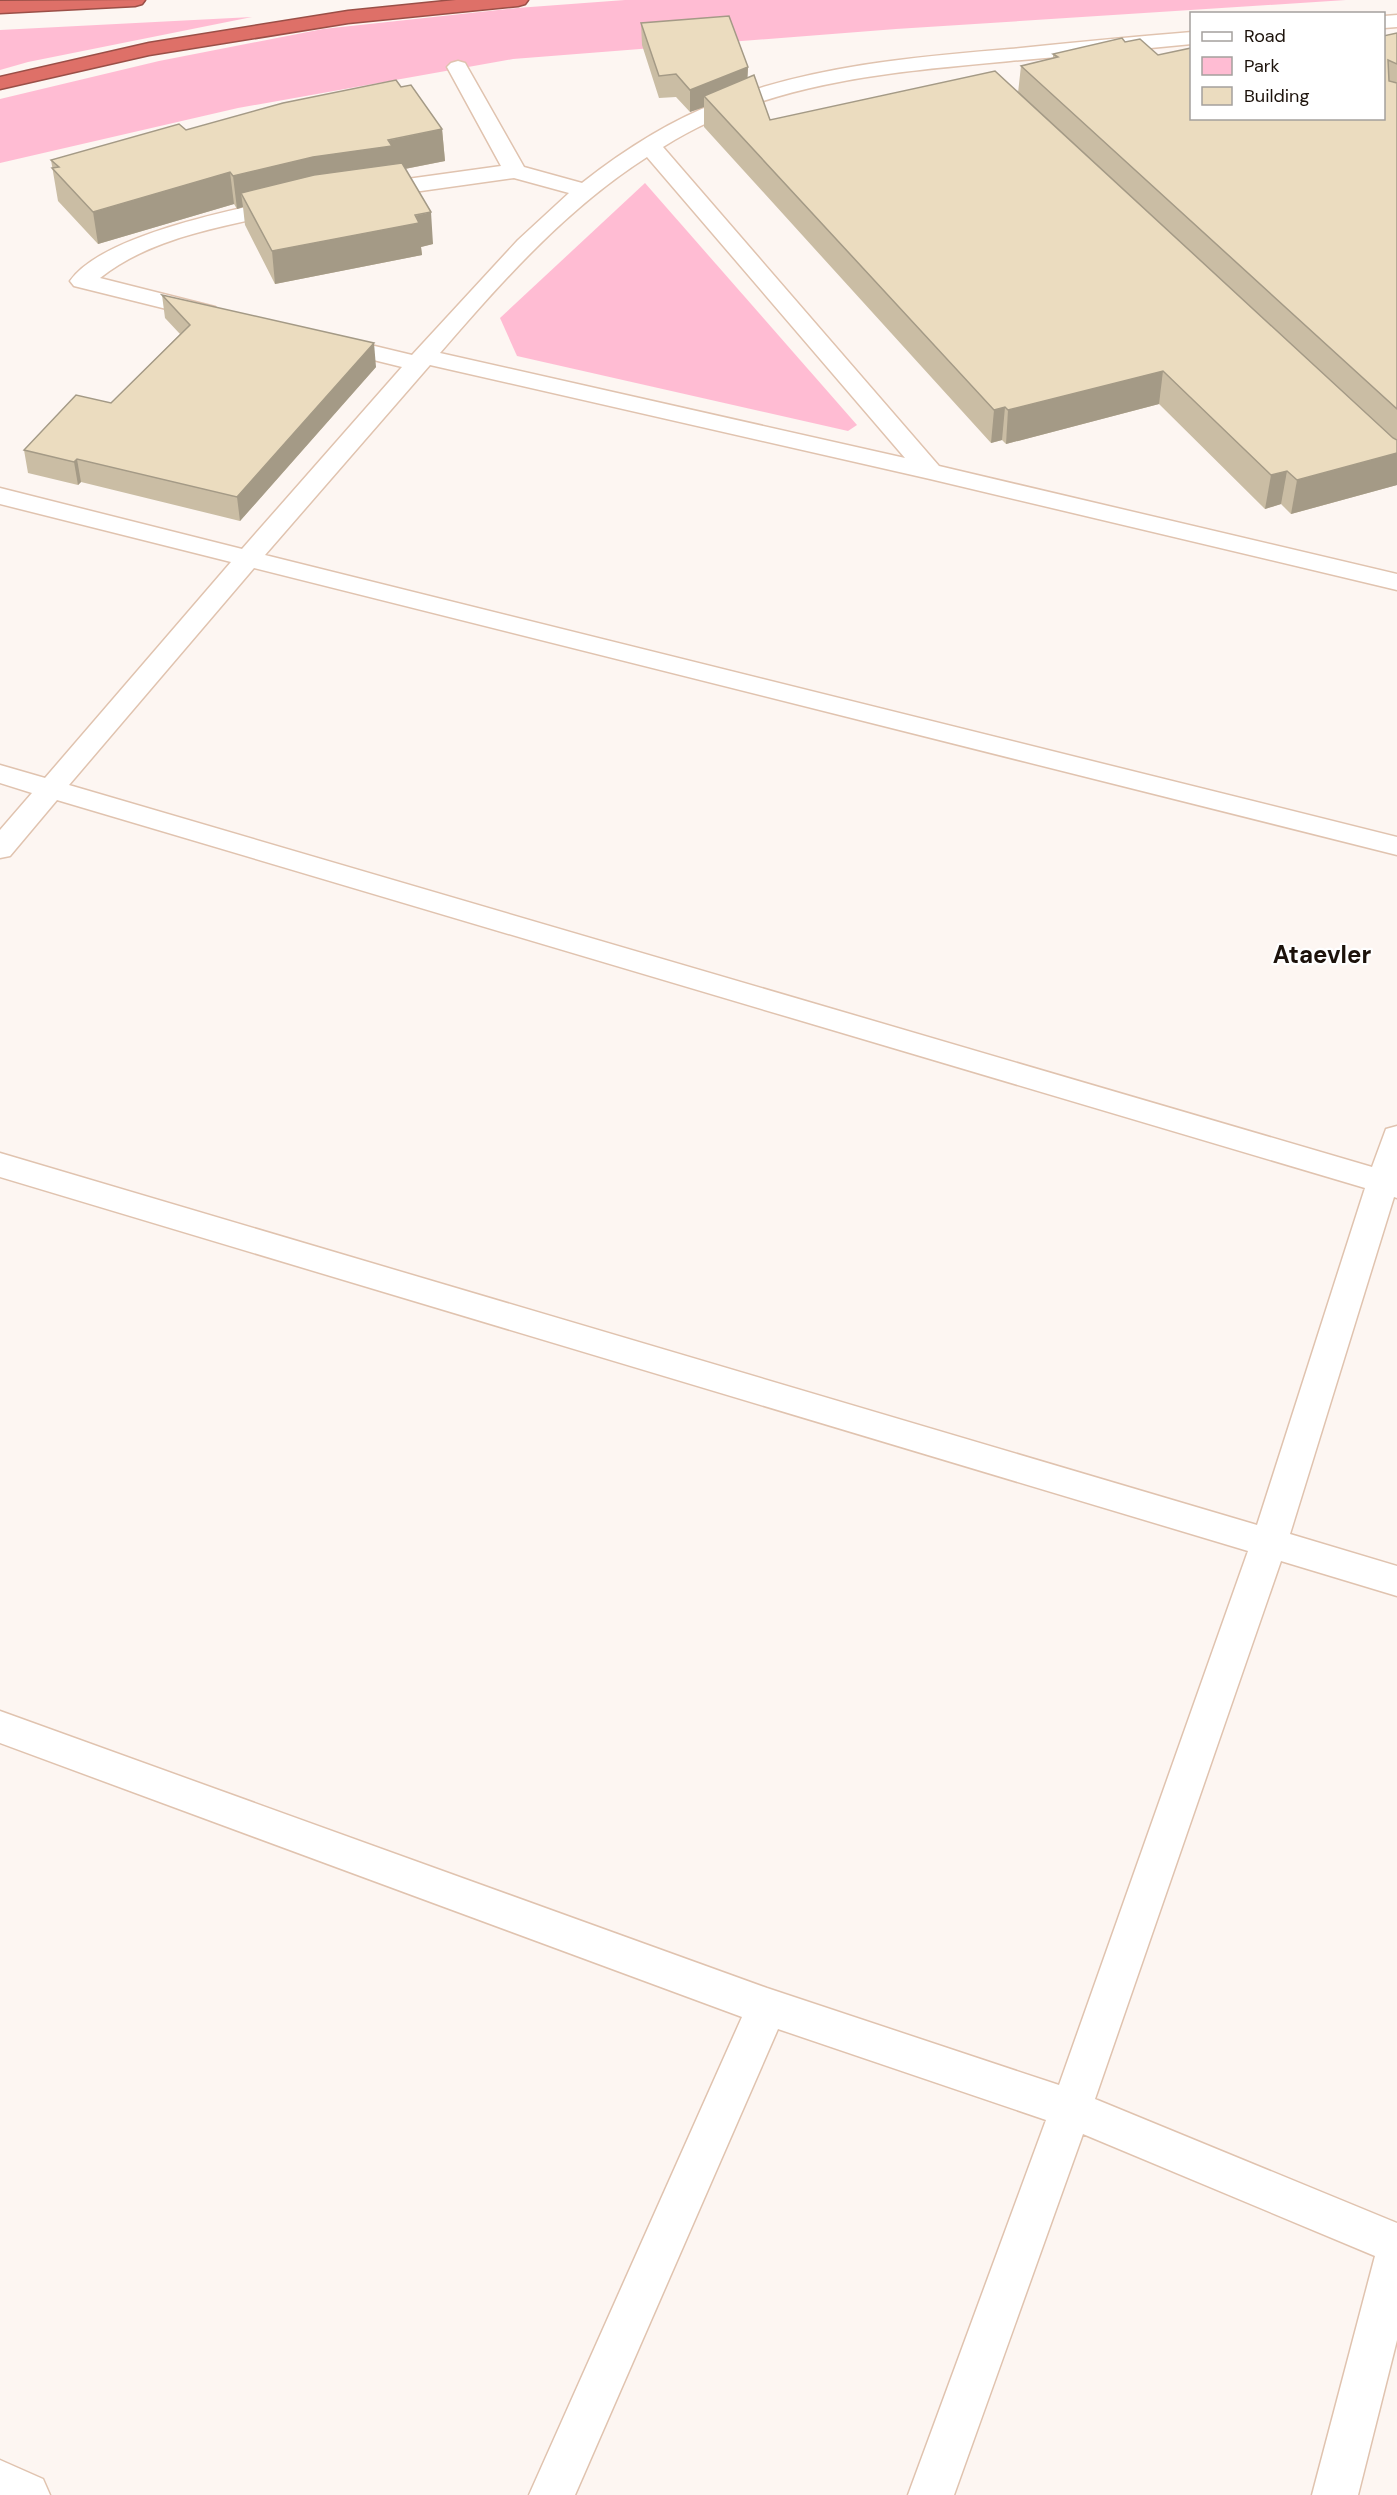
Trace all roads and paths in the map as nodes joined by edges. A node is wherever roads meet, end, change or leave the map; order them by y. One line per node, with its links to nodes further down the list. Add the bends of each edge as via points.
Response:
1 (135, 0): 3 (highway)
2 (518, 0): 8 (highway, via 324,21 149,49)
3 (0, 7)
4 (1190, 38): 5 (street)
5 (962, 60): 7 (street); 9 (street, via 841,73 778,89 723,107)
6 (458, 68): 10 (street)
7 (979, 76)
8 (0, 84)
9 (650, 146): 11 (street); 17 (street)
10 (515, 171): 11 (street); 12 (street)
11 (585, 191): 16 (street, via 506,267)
12 (351, 194)
13 (307, 201): 14 (street, via 188,230 138,247 82,281)
14 (233, 318)
15 (314, 338): 16 (street)
16 (422, 360): 17 (street); 19 (street)
17 (930, 471): 20 (street)
18 (0, 496): 19 (street)
19 (247, 558): 22 (street); 23 (street)
20 (1397, 582)
21 (0, 774): 22 (street)
22 (52, 788): 24 (street); 27 (street)
23 (1397, 846)
24 (0, 849)
25 (1397, 1137): 27 (street)
26 (0, 1165): 28 (street)
27 (1390, 1184): 28 (street)
28 (1269, 1543): 29 (street); 32 (street)
29 (1397, 1581)
30 (0, 1727): 31 (street)
31 (767, 2007): 32 (street); 37 (street)
32 (1071, 2109): 33 (street); 38 (street)
33 (1397, 2244)
34 (1397, 2255): 39 (street)
35 (0, 2483): 36 (street)
36 (27, 2495)
37 (552, 2495)
38 (932, 2495)
39 (1335, 2495)

